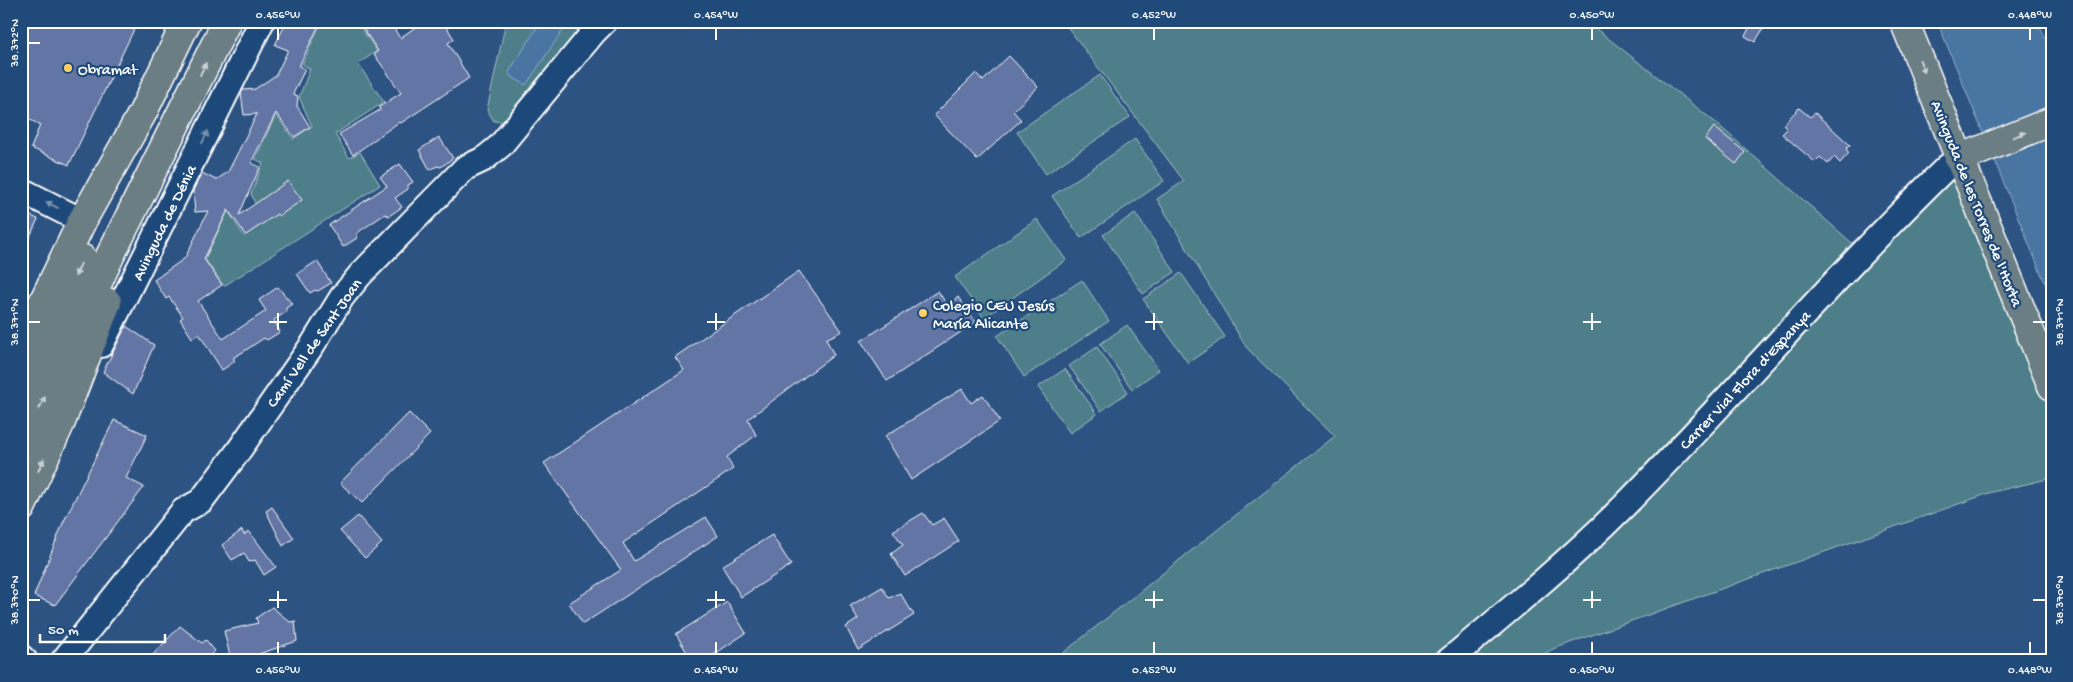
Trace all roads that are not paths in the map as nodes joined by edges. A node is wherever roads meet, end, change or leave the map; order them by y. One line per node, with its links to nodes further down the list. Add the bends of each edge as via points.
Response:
1 (187, 21): 6 (main road)
2 (227, 21): 8 (main road, Avinguda de Dénia, one-way to 2)
3 (262, 21): 15 (street, Avinguda de Dénia, one-way to 3)
4 (605, 21): 20 (street, Camí Vell de Sant Joan, via 500,146 465,168 360,274 201,501 183,511)
5 (1904, 21): 9 (main road, Avinguda de les Torres de l'Horta, one-way to 9)
6 (143, 112): 11 (main road); 14 (main road, one-way to 14, via 95,234)
7 (2052, 121): 9 (main road, Carrer Vial Flora d'Espanya, one-way to 7)
8 (174, 128): 15 (main road, Avinguda de Dénia); 16 (main road, Avinguda de Dénia, one-way to 8, via 110,256)
9 (1959, 159): 13 (main road, Avinguda de les Torres de l'Horta); 21 (street, Carrer Vial Flora d'Espanya, via 1866,249 1623,506 1530,592)
10 (21, 190): 11 (street, one-way to 10)
11 (82, 221): 12 (main road)
12 (21, 348)
13 (2052, 386)
14 (21, 396)
15 (61, 422): 17 (main road, Avinguda de Dénia, one-way to 15)
16 (21, 448)
17 (21, 508)
18 (21, 657): 19 (street)
19 (25, 661)
20 (63, 661)
21 (1448, 661)

